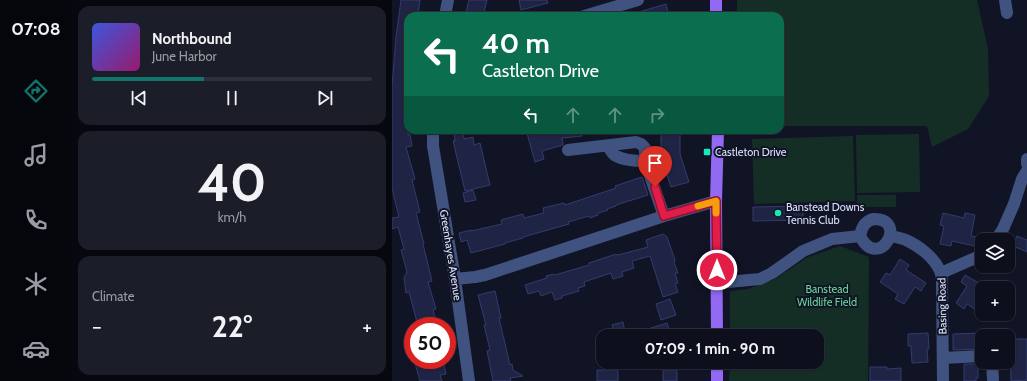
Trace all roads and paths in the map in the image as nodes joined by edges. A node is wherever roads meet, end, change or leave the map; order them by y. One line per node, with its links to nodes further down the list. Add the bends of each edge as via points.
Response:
1 (448, 0): 5 (street)
2 (638, 0): 6 (street)
3 (716, 0): 7 (main road)
4 (1005, 0): 8 (street)
5 (446, 12)
6 (598, 12)
7 (716, 12)
8 (1007, 13)
9 (433, 134): 24 (street, Greenhayes Avenue)
10 (718, 134): 17 (main road)
11 (608, 146): 12 (street); 14 (street, via 616,156); 14 (street, via 636,142 642,144 645,148)
12 (568, 150)
13 (1027, 159): 15 (street)
14 (645, 161): 18 (street)
15 (1027, 164)
16 (1027, 171): 19 (street)
17 (716, 201): 18 (street); 25 (main road)
18 (664, 216): 24 (street, via 485,275)
19 (1000, 233)
20 (860, 236): 21 (street, via 871,248 876,248 885,245); 21 (street, via 864,224 873,219 886,223); 25 (street, via 832,238 803,251 760,279)
21 (890, 236): 23 (street, Basing Road, via 904,239 917,246 936,264)
22 (975, 258): 23 (street)
23 (941, 273): 28 (street, Basing Road)
24 (455, 279): 32 (street, Greenhayes Avenue)
25 (717, 283): 26 (main road)
26 (717, 329)
27 (975, 356): 28 (street)
28 (943, 358): 34 (street, Basing Road)
29 (717, 369): 33 (main road)
30 (992, 369): 31 (street)
31 (993, 379)
32 (469, 381)
33 (717, 381)
34 (943, 381)

